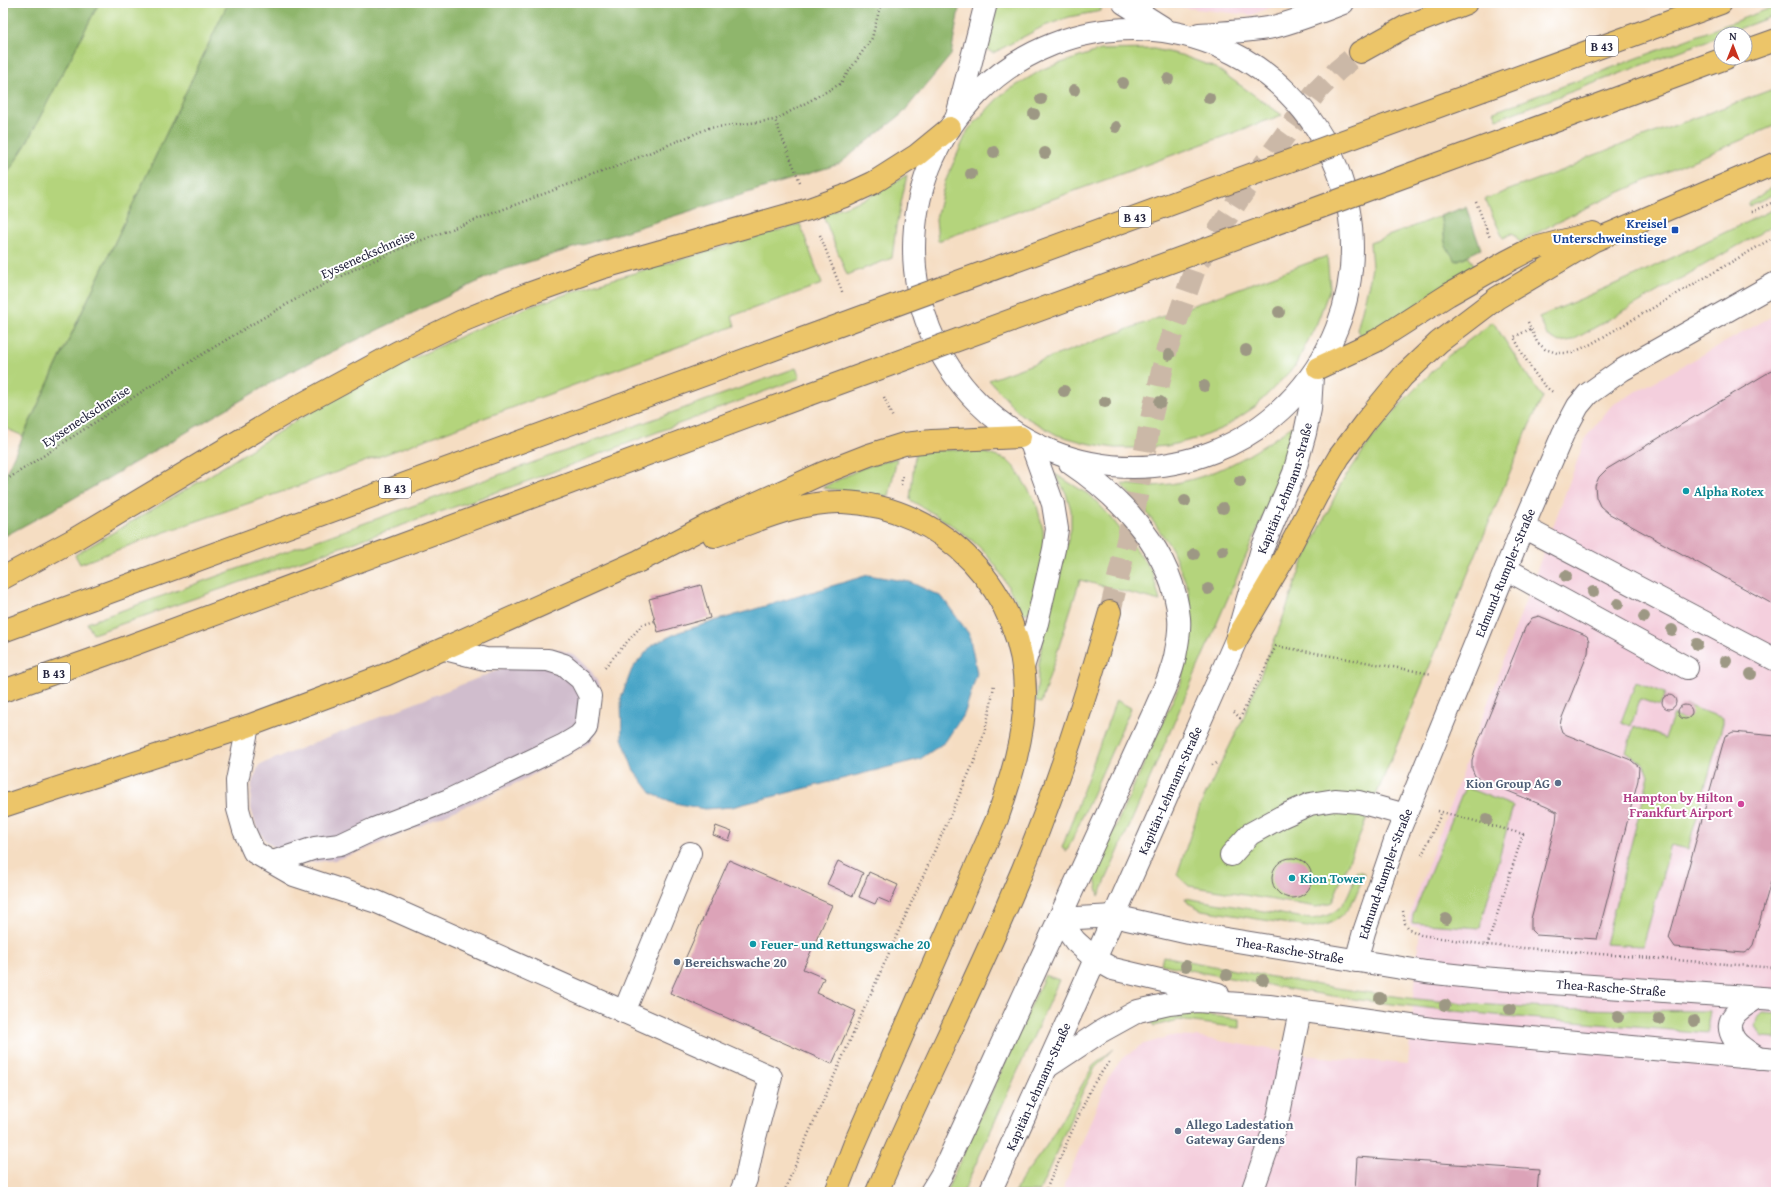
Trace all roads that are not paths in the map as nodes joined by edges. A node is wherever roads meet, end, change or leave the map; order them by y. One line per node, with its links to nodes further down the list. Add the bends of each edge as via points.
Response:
1 (986, 3): 12 (street)
2 (1124, 3): 6 (street)
3 (1343, 3): 7 (street, via 1308,16 1255,30)
4 (1466, 3): 10 (highway, via 1405,26)
5 (1721, 3): 24 (highway, B 43, bridge)
6 (1165, 29): 7 (street); 12 (street, via 1142,26 1116,28 1085,34 1040,49 984,87)
7 (1192, 35): 16 (street, via 1231,50 1258,66 1311,118 1327,140 1336,162 1343,184 1348,216 1348,283 1335,334)
8 (1776, 40): 9 (highway)
9 (1753, 48)
10 (1360, 52)
11 (1713, 63): 30 (highway, B 43, bridge, via 106,655)
12 (953, 123): 17 (street, via 934,156 919,195 913,245 922,314 931,339 966,392 1005,428); 22 (highway, via 917,155 873,183 809,209 601,268 462,321 398,352 290,411 75,539)
13 (1776, 163): 14 (highway)
14 (1635, 223): 16 (highway, via 1531,249 1448,295 1376,341); 25 (highway, via 1587,245 1497,298 1439,342 1403,376 1339,457)
15 (1776, 283): 19 (street, Edmund-Rumpler-Straße, via 1622,370 1588,394 1578,406 1563,434)
16 (1315, 372): 18 (street, via 1284,407 1262,426 1239,441 1189,461 1163,466 1116,467); 25 (street, Kapitän-Lehmann-Straße, via 1310,409 1294,473 1262,549)
17 (1026, 440): 18 (street); 20 (highway, via 939,440 904,444 868,455 708,525); 28 (street, via 1053,504 1057,529 1037,623)
18 (1059, 455): 40 (street, via 1107,490 1142,529 1168,572 1176,597 1179,619 1176,653 1168,677)
19 (1523, 527): 21 (street, Edmund-Rumpler-Straße); 27 (street)
20 (639, 561): 26 (highway); 28 (highway, via 793,509 841,502 895,510 947,538 980,570 1004,608 1019,646)
21 (1506, 569): 29 (street); 34 (street, Edmund-Rumpler-Straße)
22 (3, 578)
23 (1110, 612): 51 (highway, via 1062,768 1012,897)
24 (3, 631)
25 (1236, 640): 39 (street, Kapitän-Lehmann-Straße)
26 (444, 649): 31 (highway, via 385,675); 38 (street, via 485,659 548,660 564,664 581,679 590,696 586,728 579,736 564,744 449,800 340,845 315,848)
27 (1776, 660)
28 (1023, 667): 50 (highway, via 1025,695 1022,724 1000,812)
29 (1687, 668)
30 (3, 690)
31 (248, 726): 32 (highway); 38 (street, via 237,781 238,809 254,852)
32 (36, 796): 33 (highway); 35 (highway)
33 (3, 806)
34 (1408, 810): 37 (street, via 1335,800 1310,804 1250,834); 42 (street, Edmund-Rumpler-Straße, via 1396,838)
35 (3, 814)
36 (690, 853): 46 (street)
37 (1231, 855)
38 (273, 862): 46 (street, via 294,875 377,902)
39 (1114, 916): 40 (street, Thea-Rasche-Straße); 41 (street, Kapitän-Lehmann-Straße); 42 (street, Thea-Rasche-Straße, via 1189,933)
40 (1059, 919): 41 (street, Thea-Rasche-Straße, via 1075,941); 52 (street)
41 (1095, 959): 44 (street, Thea-Rasche-Straße, via 1113,969 1133,975); 48 (street, Kapitän-Lehmann-Straße)
42 (1356, 961): 43 (street, Thea-Rasche-Straße, via 1481,978)
43 (1766, 998): 47 (street, Thea-Rasche-Straße, via 1739,1009 1732,1017 1730,1028 1735,1040)
44 (1269, 1006): 45 (street, Thea-Rasche-Straße); 48 (street, Thea-Rasche-Straße, via 1197,1001 1138,1011 1100,1032)
45 (1300, 1011): 47 (street, Thea-Rasche-Straße, via 1432,1029); 54 (street, via 1278,1118)
46 (624, 1012): 49 (street, via 771,1076)
47 (1768, 1060)
48 (1047, 1067): 53 (street, Kapitän-Lehmann-Straße)
49 (741, 1192)
50 (836, 1192)
51 (877, 1192)
52 (932, 1192)
53 (990, 1192)
54 (1252, 1192)

